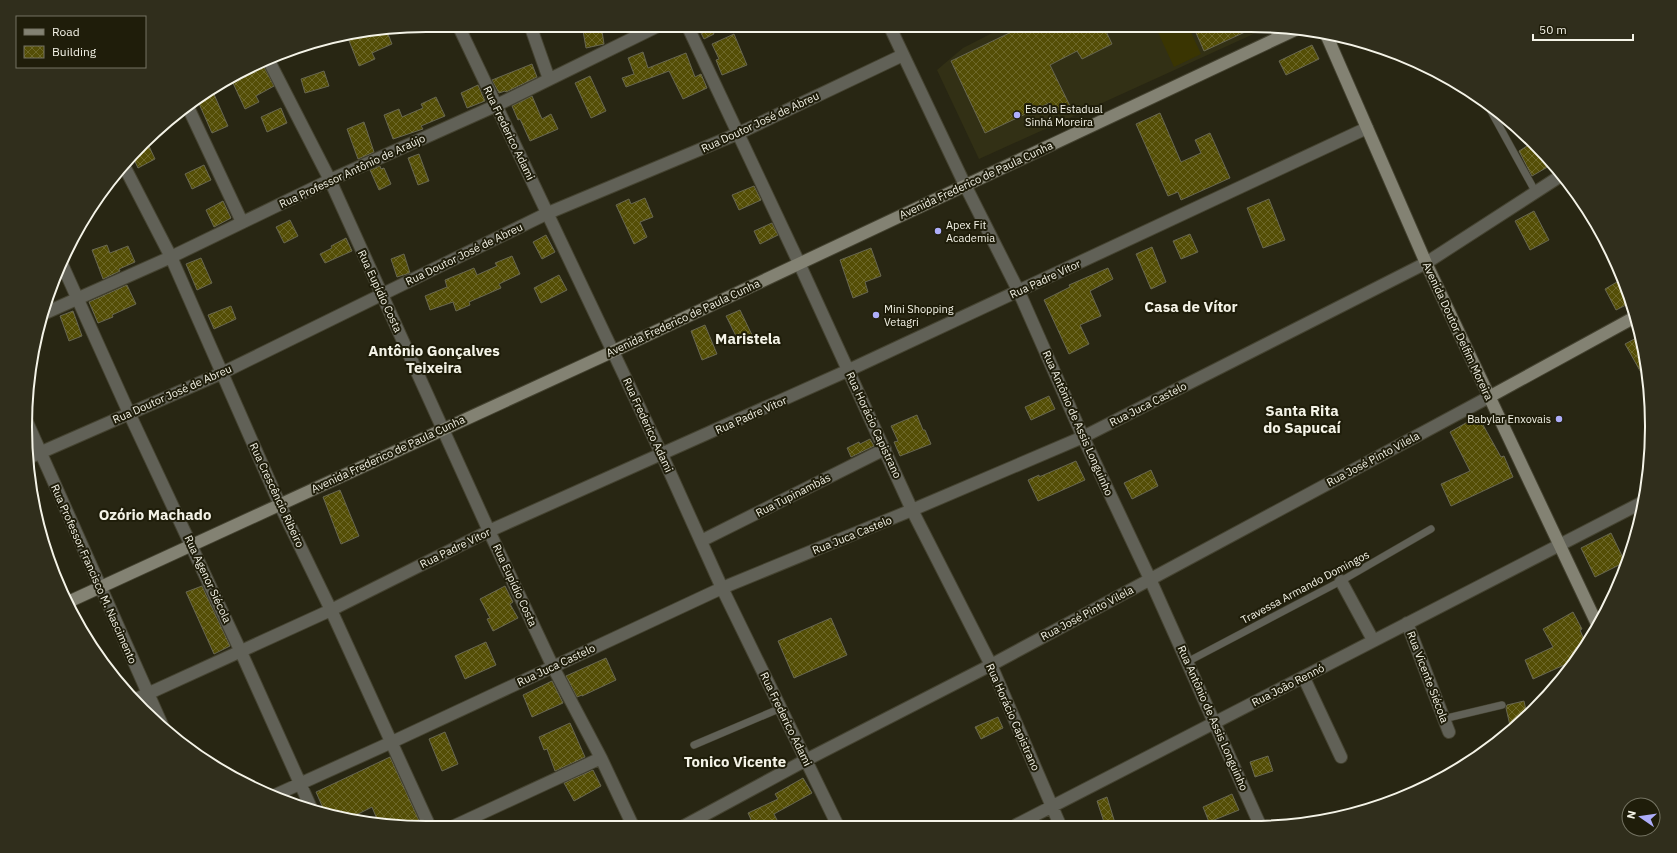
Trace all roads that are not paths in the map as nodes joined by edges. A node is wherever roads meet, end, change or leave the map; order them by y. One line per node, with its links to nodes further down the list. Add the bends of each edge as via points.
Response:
1 (461, 32): 11 (street, Rua Frederico Adami)
2 (532, 32): 10 (street)
3 (646, 32): 10 (street, Rua Professor Antônio de Araújo)
4 (690, 32): 15 (street, Rua Horácio Capistrano)
5 (892, 32): 8 (street, Rua Antônio de Assis Longuinho)
6 (1287, 34): 19 (main road, Avenida Frederico de Paula Cunha)
7 (1329, 40): 14 (main road, Avenida Doutor Delfim Moreira)
8 (903, 55): 15 (street, Rua Doutor José de Abreu); 19 (street, Rua Antônio de Assis Longuinho)
9 (270, 65): 18 (street, Rua Eupídio Costa)
10 (549, 79): 11 (street, Rua Professor Antônio de Araújo)
11 (495, 106): 18 (street, Rua Professor Antônio de Araújo); 21 (street, Rua Frederico Adami)
12 (189, 112): 22 (street)
13 (1494, 116): 20 (lane)
14 (1367, 128): 25 (main road, Avenida Doutor Delfim Moreira); 27 (street, Rua Padre Vitor)
15 (737, 134): 21 (street, Rua Doutor José de Abreu); 24 (street, Rua Horácio Capistrano)
16 (126, 171): 23 (street, Rua Crescêncio Ribeiro)
17 (1557, 178): 20 (street, Rua Juca Castelo)
18 (330, 180): 22 (street, Rua Professor Antônio de Araújo); 28 (street, Rua Eupídio Costa)
19 (966, 185): 24 (main road, Avenida Frederico de Paula Cunha); 27 (street, Rua Antônio de Assis Longuinho)
20 (1535, 191): 25 (street, Rua Juca Castelo)
21 (548, 213): 28 (street, Rua Doutor José de Abreu); 32 (street, Rua Frederico Adami)
22 (242, 222): 23 (street, Rua Professor Antônio de Araújo)
23 (171, 257): 29 (street, Rua Professor Antônio de Araújo); 34 (street, Rua Crescêncio Ribeiro)
24 (799, 263): 32 (main road, Avenida Frederico de Paula Cunha); 33 (street, Rua Horácio Capistrano)
25 (1426, 263): 35 (main road, Avenida Doutor Delfim Moreira); 39 (street, Rua Juca Castelo)
26 (65, 270): 29 (street, Rua Agenor Siécola)
27 (1019, 292): 33 (street, Rua Padre Vitor); 39 (street, Rua Antônio de Assis Longuinho)
28 (381, 294): 34 (street, Rua Doutor José de Abreu); 37 (street, Rua Eupídio Costa)
29 (78, 298): 30 (street, Rua Professor Antônio de Araújo); 36 (street, Rua Agenor Siécola)
30 (49, 311)
31 (1630, 319): 35 (main road)
32 (614, 351): 37 (main road, Avenida Frederico de Paula Cunha); 42 (street, Rua Frederico Adami)
33 (849, 370): 40 (street, Rua Horácio Capistrano); 42 (street, Rua Padre Vitor)
34 (222, 373): 36 (street, Rua Doutor José de Abreu); 44 (street, Rua Crescêncio Ribeiro)
35 (1489, 397): 51 (main road, Avenida Doutor Delfim Moreira); 52 (street, Rua José Pinto Vilela)
36 (129, 413): 41 (street, Rua Doutor José de Abreu); 50 (street, Rua Agenor Siécola)
37 (444, 428): 44 (main road, Avenida Frederico de Paula Cunha); 48 (street, Rua Eupídio Costa)
38 (32, 435): 41 (street, Rua Professor Francisco M. Nascimento)
39 (1083, 437): 46 (street, Rua Juca Castelo); 52 (street, Rua Antônio de Assis Longuinho)
40 (885, 449): 46 (street, Rua Horácio Capistrano); 49 (street, Rua Tupinambás)
41 (41, 452): 43 (street, Rua Doutor José de Abreu); 54 (street, Rua Professor Francisco M. Nascimento)
42 (662, 455): 48 (street, Rua Padre Vitor); 49 (street, Rua Frederico Adami)
43 (33, 456)
44 (280, 505): 50 (main road, Avenida Frederico de Paula Cunha); 57 (street, Rua Crescêncio Ribeiro)
45 (1637, 505): 51 (street, Rua João Rennó)
46 (912, 510): 55 (street, Rua Juca Castelo); 63 (street, Rua Horácio Capistrano)
47 (1431, 529): 53 (lane, Travessa Armando Domingos)
48 (489, 531): 57 (street, Rua Padre Vitor); 64 (street, Rua Eupídio Costa)
49 (701, 541): 55 (street, Rua Frederico Adami)
50 (192, 544): 54 (main road, Avenida Frederico de Paula Cunha); 61 (street, Rua Agenor Siécola)
51 (1560, 545): 58 (main road, Avenida Doutor Delfim Moreira); 59 (street, Rua João Rennó)
52 (1150, 579): 62 (street, Rua Antônio de Assis Longuinho); 63 (street, Rua José Pinto Vilela)
53 (1341, 581): 60 (street); 62 (lane, Travessa Armando Domingos)
54 (100, 588): 56 (main road, Avenida Frederico de Paula Cunha); 66 (street, Rua Professor Francisco M. Nascimento)
55 (722, 588): 64 (street, Rua Juca Castelo); 69 (street, Rua Frederico Adami)
56 (73, 600)
57 (331, 610): 61 (street, Rua Padre Vitor); 74 (street, Rua Crescêncio Ribeiro)
58 (1595, 619)
59 (1407, 622): 60 (street, Rua João Rennó); 71 (street, Rua Vicente Siécola)
60 (1373, 640): 65 (street, Rua João Rennó)
61 (241, 652): 66 (street, Rua Padre Vitor); 79 (street, Rua Agenor Siécola)
62 (1187, 662): 72 (street, Rua Antônio de Assis Longuinho)
63 (991, 665): 78 (street, Rua José Pinto Vilela); 82 (street, Rua Horácio Capistrano)
64 (553, 666): 74 (street, Rua Juca Castelo); 77 (street, Rua Eupídio Costa)
65 (1304, 678): 72 (street, Rua João Rennó); 76 (street)
66 (147, 694): 67 (street, Rua Padre Vitor); 70 (street, Rua Professor Francisco M. Nascimento)
67 (140, 697)
68 (1502, 705): 71 (lane)
69 (781, 708): 75 (lane); 78 (street, Rua Frederico Adami)
70 (156, 713)
71 (1443, 719): 73 (street, Rua Vicente Siécola)
72 (1215, 722): 82 (street, Rua João Rennó); 90 (street, Rua Antônio de Assis Longuinho)
73 (1449, 732)
74 (392, 742): 79 (street, Rua Juca Castelo); 83 (street, Rua Crescêncio Ribeiro)
75 (694, 745)
76 (1341, 757)
77 (601, 758): 84 (street); 85 (street, Rua Eupídio Costa)
78 (806, 760): 86 (street, Rua José Pinto Vilela); 87 (street, Rua Frederico Adami)
79 (299, 783): 80 (street, Rua Juca Castelo); 81 (street, Rua Agenor Siécola)
80 (280, 792)
81 (309, 803)
82 (1052, 806): 88 (street, Rua João Rennó); 89 (street, Rua Horácio Capistrano)
83 (427, 821)
84 (465, 821)
85 (631, 821)
86 (693, 821)
87 (836, 821)
88 (1024, 821)
89 (1058, 821)
90 (1258, 821)

